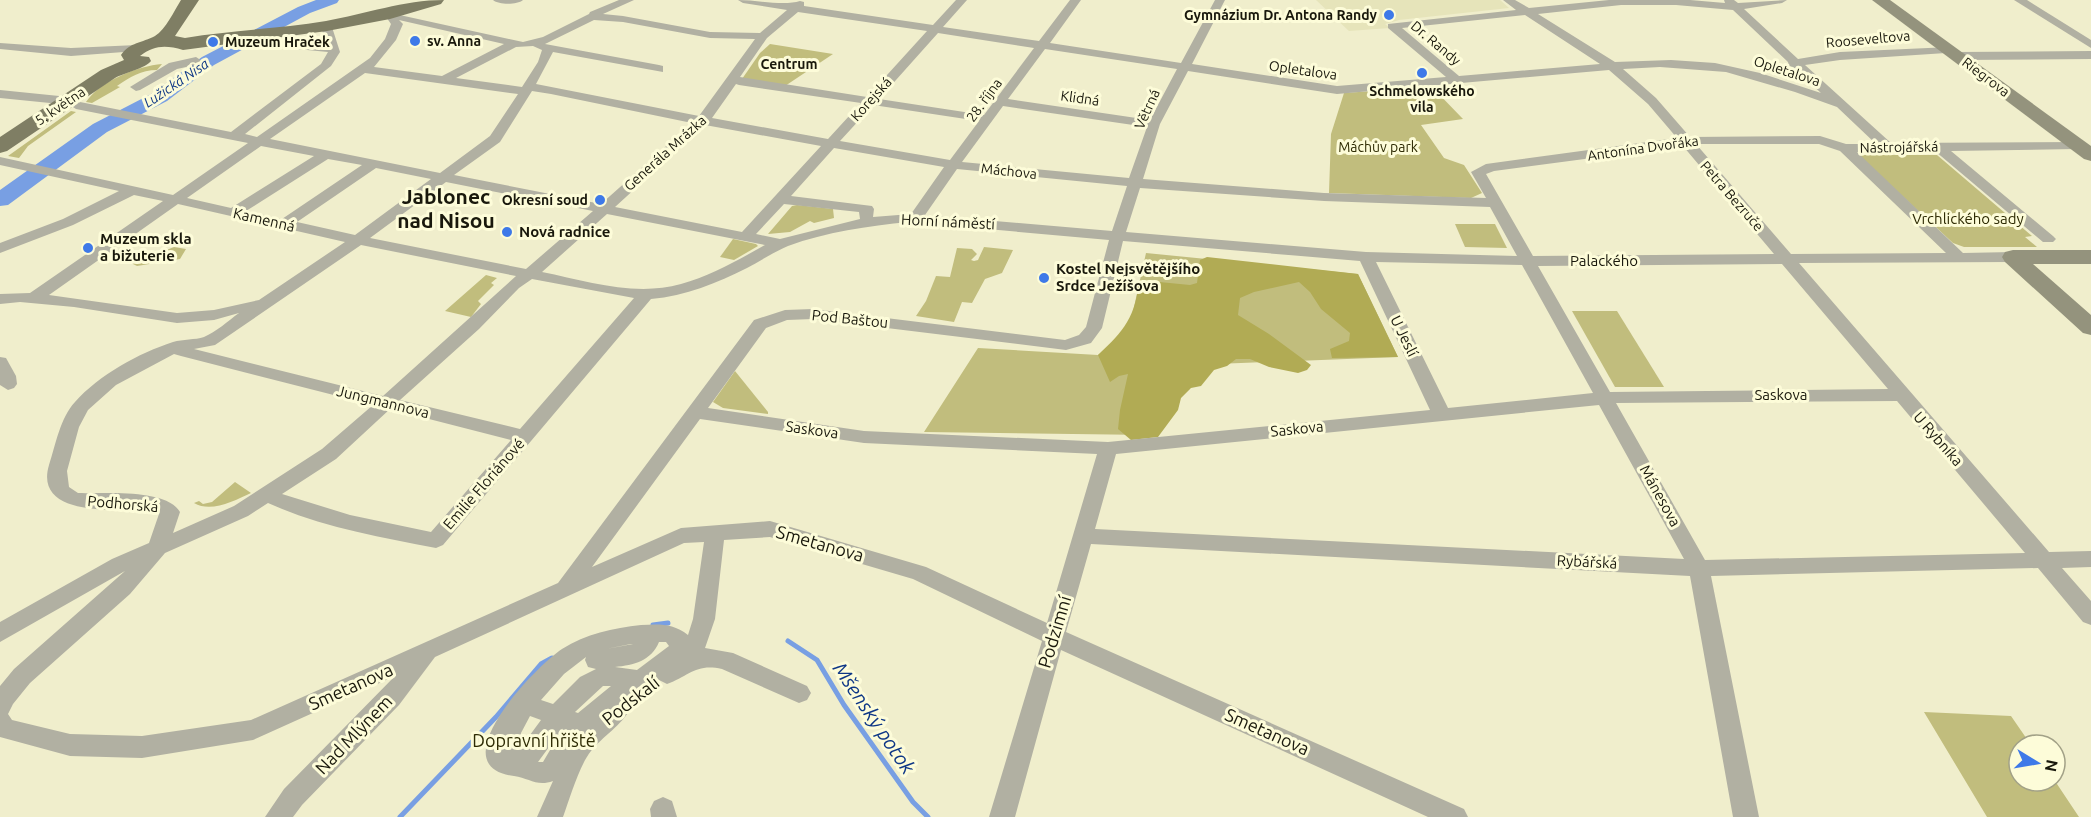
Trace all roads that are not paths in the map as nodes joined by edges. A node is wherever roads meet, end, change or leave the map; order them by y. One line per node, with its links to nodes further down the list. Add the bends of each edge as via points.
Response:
1 (190, 0): 28 (main road)
2 (435, 0): 18 (main road)
3 (498, 0): 4 (street)
4 (518, 0)
5 (629, 0): 19 (street)
6 (743, 0): 16 (street, Opletalova)
7 (805, 0): 16 (street, Generála Mrázka)
8 (962, 0): 21 (street, Korejská)
9 (1076, 0): 27 (street, 28. října)
10 (1220, 0): 35 (street, Větrná)
11 (1508, 0): 17 (street, Petra Bezruče)
12 (1782, 0): 15 (street, Dr. Randy)
13 (1880, 0): 30 (street, Riegrova)
14 (2019, 0): 25 (street)
15 (1731, 4): 17 (street, Dr. Randy, via 1633,1); 33 (street)
16 (793, 9): 21 (street, Opletalova); 23 (street, Generála Mrázka)
17 (1524, 11): 34 (street, Petra Bezruče); 40 (street, Dr. Randy, via 1392,26)
18 (390, 14): 20 (main road); 24 (street); 36 (street, via 397,24 390,40 374,62)
19 (592, 16): 23 (street, via 722,36); 24 (street)
20 (327, 26): 22 (main road); 29 (street)
21 (933, 30): 27 (street, Opletalova); 44 (street, Korejská)
22 (269, 35): 28 (main road); 29 (street, via 270,44)
23 (763, 36): 49 (street, Generála Mrázka)
24 (531, 45): 37 (street); 38 (street); 42 (street, Podhorská, via 544,62)
25 (2091, 45)
26 (0, 46): 32 (street)
27 (1041, 47): 35 (street, Opletalova); 45 (street, 28. října)
28 (177, 48): 32 (main road); 41 (street)
29 (332, 48): 51 (street, via 334,52 325,66)
30 (1952, 52): 31 (street, Rooseveltova); 33 (street, Rooseveltova, via 1850,55); 55 (street, Riegrova)
31 (2091, 55)
32 (133, 59): 46 (main road, 5. května)
33 (1793, 63): 47 (street)
34 (1612, 66): 40 (street, Opletalova); 47 (street, Opletalova, via 1675,63 1725,68); 53 (street, Petra Bezruče, via 1652,101)
35 (1182, 68): 40 (street, Opletalova, via 1337,90); 50 (street, Větrná)
36 (363, 69): 38 (street, Máchova); 52 (street)
37 (658, 69)
38 (443, 80): 42 (street, Máchova)
39 (739, 81): 44 (street)
40 (1458, 81)
41 (136, 87)
42 (527, 89): 49 (street, Máchova, via 550,90); 65 (street, Podhorská, via 495,139)
43 (0, 94): 46 (street)
44 (869, 100): 48 (street); 54 (street, Korejská)
45 (1001, 102): 48 (street, 28. října); 50 (street, Klidná)
46 (72, 103): 51 (street); 56 (main road, 5. května)
47 (1842, 105): 57 (street)
48 (988, 119): 64 (street, 28. října)
49 (702, 121): 54 (street, Máchova); 71 (street, Generála Mrázka)
50 (1154, 124): 66 (street, Větrná)
51 (234, 136): 52 (street)
52 (260, 142): 60 (street); 68 (street)
53 (1687, 143): 59 (street, Antonína Dvořáka, via 1820,140); 70 (street, Antonína Dvořáka, via 1480,170); 86 (street, Petra Bezruče)
54 (831, 144): 64 (street, Máchova); 69 (street, Korejská)
55 (2076, 145): 58 (street, Nástrojářská); 61 (street, Riegrova)
56 (0, 147)
57 (1887, 147): 58 (street, Nástrojářská); 59 (street, Nástrojářská)
58 (1939, 147): 78 (street)
59 (1845, 148): 83 (street, Nástrojářská)
60 (326, 154): 63 (street); 72 (street)
61 (2091, 155)
62 (0, 161): 67 (street, Kamenná)
63 (375, 163): 65 (street); 75 (street)
64 (954, 165): 66 (street, Máchova); 74 (street, 28. října)
65 (444, 177): 71 (street); 79 (street, Podhorská)
66 (1136, 183): 70 (street, Máchova, via 1324,197); 77 (street, Větrná)
67 (131, 191): 68 (street, Kamenná); 81 (street, via 68,222)
68 (176, 199): 72 (street, Kamenná); 90 (street)
69 (781, 199): 73 (street); 76 (street, Korejská)
70 (1496, 203): 87 (street, Mánesova)
71 (604, 208): 76 (street); 88 (street, Generála Mrázka)
72 (233, 213): 75 (street, Kamenná)
73 (868, 215): 74 (street, Horní náměstí); 80 (street, Horní náměstí)
74 (913, 218): 77 (street, Horní náměstí)
75 (284, 224): 79 (street, Kamenná)
76 (746, 236): 80 (street)
77 (1118, 237): 82 (street, Palackého); 100 (street, Pod Baštou, via 1094,328 1077,343 1066,345 813,314 785,315 760,324)
78 (2048, 239)
79 (358, 240): 88 (street, Kamenná); 92 (street, Podhorská)
80 (781, 244): 89 (street, Horní náměstí, via 705,283)
81 (0, 248)
82 (1366, 257): 87 (street, Palackého); 101 (street, U Jeslí)
83 (1959, 257): 84 (street, Palackého); 86 (street, Palackého)
84 (2013, 257): 85 (street, Palackého); 93 (street)
85 (2091, 257)
86 (1787, 260): 87 (street, Palackého); 97 (street, U Rybníka)
87 (1528, 261): 98 (street, Mánesova)
88 (530, 274): 89 (street, Kamenná); 99 (street, via 513,285)
89 (646, 295): 102 (street, Emilie Floriánové)
90 (34, 298): 91 (street); 92 (street, via 177,318 214,315)
91 (0, 299)
92 (262, 303): 94 (street, Podhorská, via 209,341 178,346)
93 (2091, 328)
94 (167, 352): 99 (street, Jungmannova, via 188,352); 107 (street, Podhorská, via 110,381 81,406 69,427 57,471 60,490 68,497 152,503 167,509 170,512)
95 (0, 363): 96 (street)
96 (8, 384)
97 (1900, 395): 98 (street, Saskova); 108 (street, U Rybníka)
98 (1605, 398): 101 (street, Saskova); 110 (street, Mánesova)
99 (385, 404): 102 (street, Jungmannova); 104 (street, via 329,454)
100 (694, 412): 103 (street, Saskova, via 864,437); 111 (street, Pod Baštou)
101 (1442, 415): 103 (street, Saskova)
102 (525, 437): 104 (street, Emilie Floriánové, via 436,540 298,508)
103 (1108, 448): 106 (street, Podzimní)
104 (267, 495): 107 (street)
105 (715, 533): 111 (street, Smetanova, via 681,536); 114 (street, Smetanova, via 771,529 919,573); 117 (street, via 702,625)
106 (1084, 536): 110 (street, Rybářská); 114 (street, Podzimní)
107 (157, 549): 113 (street, via 102,573); 121 (street, via 123,588 22,676)
108 (2043, 559): 109 (street, Rybářská); 110 (street, Rybářská); 112 (street, U Rybníka)
109 (2091, 559)
110 (1700, 568): 128 (street, Mánesova)
111 (566, 588): 115 (street, Smetanova)
112 (2091, 616)
113 (0, 633)
114 (1053, 636): 126 (street, Podzimní); 127 (street, Smetanova)
115 (428, 652): 123 (street, Smetanova, via 253,730 224,736 142,747 70,745 4,728); 124 (street, Nad Mlýnem, via 391,698)
116 (645, 660): 118 (street); 118 (street, via 616,638); 122 (street, via 608,702)
117 (690, 660): 119 (street, Podskalí, via 725,660); 125 (street, Podskalí, via 606,718 580,746)
118 (595, 661): 120 (street, via 569,656); 122 (street)
119 (799, 693)
120 (524, 704): 122 (street); 122 (street, via 510,720 496,750 504,764 541,773 549,771 570,738)
121 (0, 707)
122 (571, 720)
123 (0, 721)
124 (278, 817)
125 (550, 817)
126 (1002, 817)
127 (1455, 817)
128 (1746, 817)

